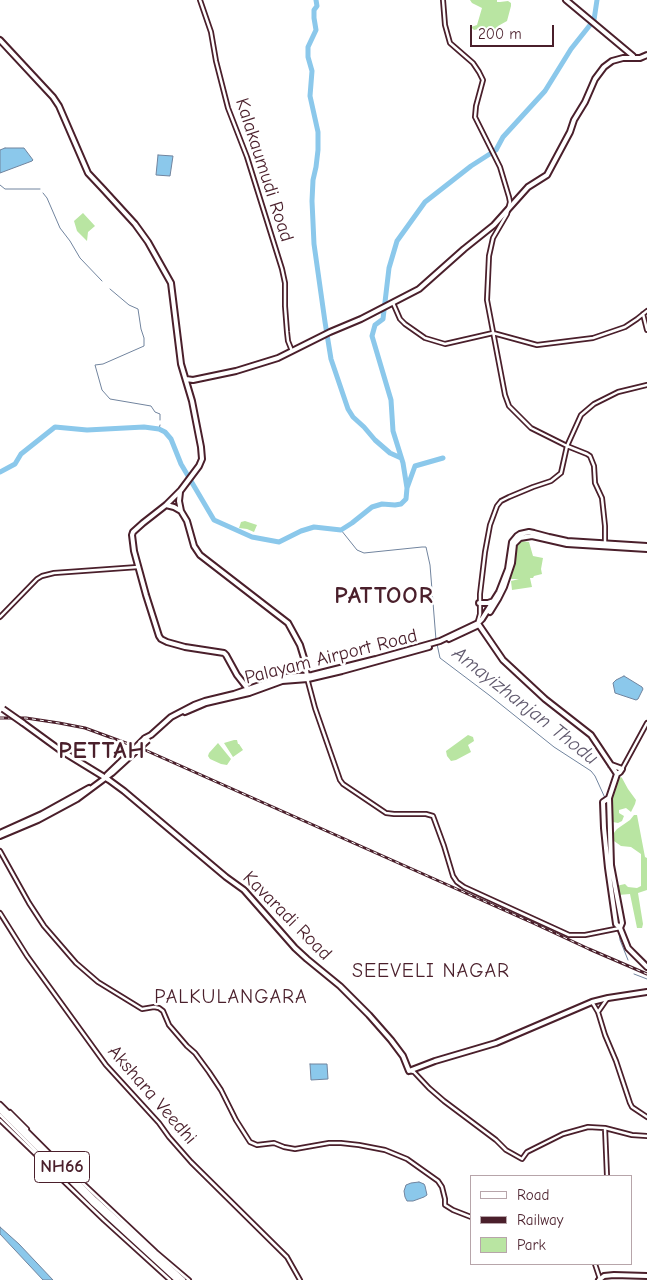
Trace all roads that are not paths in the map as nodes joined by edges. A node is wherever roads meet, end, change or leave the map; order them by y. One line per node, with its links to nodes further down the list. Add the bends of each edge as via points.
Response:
1 (200, 0): 13 (street, Kalakaumudi Road, via 211,32 228,108 282,269 286,332)
2 (443, 0): 7 (street, via 450,43 473,63 483,80 475,117 500,167 509,197)
3 (566, 0): 6 (main road)
4 (0, 40): 14 (main road, via 53,97 88,173 135,224 171,283 181,364)
5 (647, 55): 6 (main road)
6 (634, 57): 7 (main road, via 618,59 604,66 547,175 528,187)
7 (508, 209): 8 (main road, via 419,289); 12 (street, via 493,238 489,256 487,300)
8 (394, 303): 12 (street, via 405,324 437,342 444,344); 13 (main road)
9 (647, 311): 10 (street)
10 (643, 314): 11 (street); 12 (street, via 625,327 607,334 549,344 537,345)
11 (647, 330)
12 (493, 333): 18 (street, via 510,406 530,428)
13 (292, 351): 15 (main road, via 238,370)
14 (186, 379): 15 (main road); 17 (main road)
15 (195, 380): 17 (main road)
16 (647, 385): 18 (street, via 618,392 594,404 581,416)
17 (189, 391): 19 (main road, via 202,459)
18 (567, 446): 22 (street, via 590,456 594,466 595,483 602,498); 26 (street, via 561,473 556,478 501,501 497,506 487,538)
19 (182, 488): 20 (main road); 21 (main road)
20 (166, 505): 21 (main road); 24 (main road, via 133,532)
21 (181, 510): 32 (main road, via 200,555 288,623 300,645)
22 (605, 545): 23 (main road, Palayam Airport Road); 25 (main road, Palayam Airport Road, via 549,538 534,532 517,536 512,542 508,569); 28 (main road, Palayam Airport Road, via 567,544 532,536 518,539 501,593 484,621)
23 (647, 548)
24 (138, 567): 27 (street, via 42,576); 33 (main road, via 161,639 185,647 224,653)
25 (494, 602): 26 (main road); 28 (main road, Palayam Airport Road)
26 (479, 603): 28 (street)
27 (0, 617)
28 (478, 624): 29 (main road, Palayam Airport Road); 30 (main road); 31 (main road, Palayam Airport Road)
29 (470, 630): 30 (main road); 31 (main road, Palayam Airport Road)
30 (485, 633): 37 (main road, via 503,660 591,736)
31 (441, 641): 32 (main road, Palayam Airport Road, via 359,667)
32 (307, 677): 33 (main road, Palayam Airport Road, via 283,677); 45 (street, via 340,780 386,813 433,816 457,882 569,935)
33 (248, 691): 36 (main road, Palayam Airport Road, bridge, via 205,701 171,717)
34 (0, 707): 40 (main road, Kavaradi Road, bridge)
35 (647, 723): 38 (street)
36 (135, 750): 40 (main road); 40 (main road)
37 (611, 765): 38 (main road); 39 (main road)
38 (622, 769): 39 (main road)
39 (617, 774): 41 (main road)
40 (104, 778): 42 (main road, via 76,799 38,820); 51 (main road, Kavaradi Road, via 244,890 307,960 369,1015 403,1056)
41 (609, 798): 45 (main road, via 611,865 622,923); 45 (main road, via 603,802 604,828 608,875)
42 (0, 834)
43 (0, 851): 61 (street, via 44,926 76,963 98,982 142,1009 154,1007 163,1012 169,1025 209,1072 250,1142 257,1145 274,1143 295,1149 341,1143 385,1150 407,1159 438,1181 445,1205)
44 (0, 913): 69 (street, Akshara Veedhi, via 106,1065 191,1162 287,1257)
45 (619, 928): 46 (main road, via 628,948)
46 (647, 967)
47 (647, 992): 48 (main road)
48 (608, 998): 49 (main road); 50 (street)
49 (592, 1002): 50 (street); 51 (main road, via 496,1043)
50 (598, 1012): 55 (street, via 630,1103)
51 (408, 1071): 57 (street, via 414,1072 429,1088 522,1159 527,1152 563,1134)
52 (0, 1104): 62 (highway, NH66); 68 (street)
53 (0, 1110): 62 (highway, NH66, via 56,1168)
54 (0, 1115): 59 (street, via 54,1169)
55 (647, 1117)
56 (0, 1120): 59 (street)
57 (605, 1128): 58 (street); 60 (street)
58 (647, 1136)
59 (54, 1173): 65 (street)
60 (607, 1175)
61 (470, 1217)
62 (123, 1228): 66 (highway, NH66); 67 (highway, NH66)
63 (595, 1265): 70 (street)
64 (647, 1276): 70 (main road, via 620,1274)
65 (170, 1280)
66 (177, 1280)
67 (184, 1280)
68 (189, 1280)
69 (300, 1280)
70 (599, 1280)

